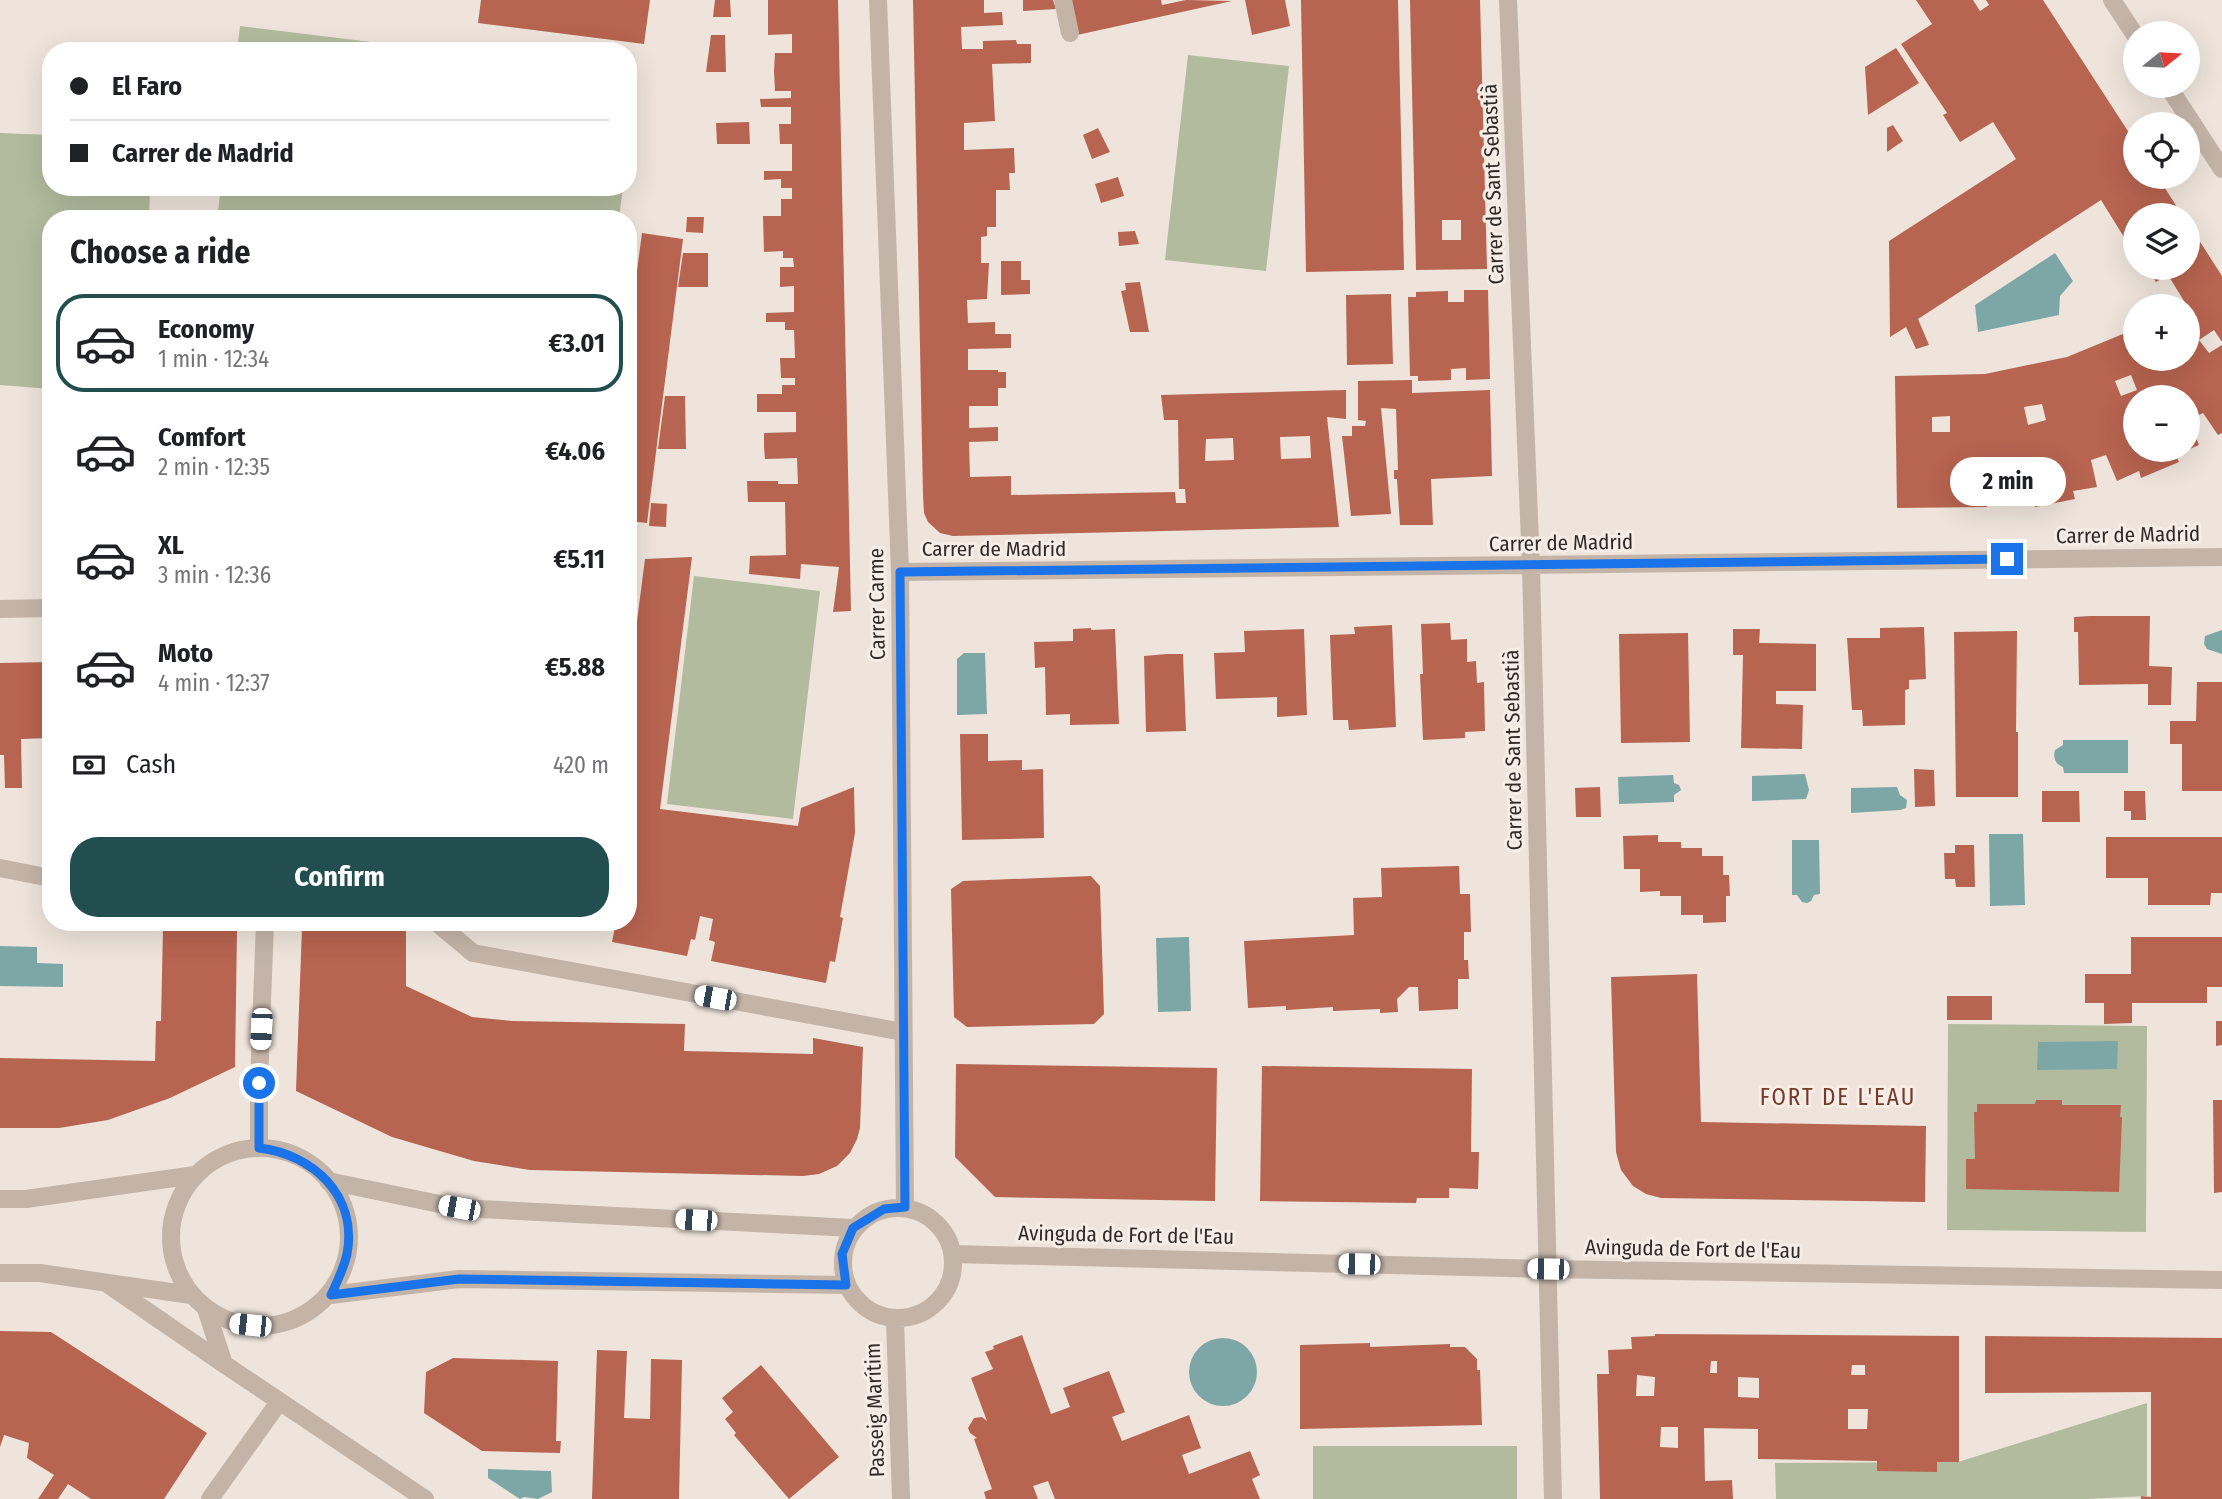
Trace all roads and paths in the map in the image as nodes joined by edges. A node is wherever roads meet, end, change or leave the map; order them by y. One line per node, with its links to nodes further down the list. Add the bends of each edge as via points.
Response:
1 (878, 0): 11 (street, Carrer Carme)
2 (1063, 0): 6 (street)
3 (1508, 0): 10 (street, Carrer de Sant Sebastià)
4 (2112, 0): 5 (street)
5 (2125, 21)
6 (1070, 33)
7 (2176, 98): 8 (street)
8 (2222, 169)
9 (2222, 557): 10 (street, Carrer de Madrid)
10 (1531, 566): 11 (street, Carrer de Madrid); 26 (street, Carrer de Sant Sebastià)
11 (900, 572): 18 (street, Carrer Carme)
12 (42, 608): 13 (street)
13 (0, 609)
14 (0, 868): 15 (street)
15 (42, 876)
16 (265, 931): 19 (street)
17 (447, 931): 18 (street, via 473,953)
18 (903, 1032): 23 (street, Carrer Carme)
19 (259, 1148): 20 (street, via 225,1156); 21 (street, via 298,1157)
20 (195, 1175): 22 (street); 31 (street, via 178,1202 170,1234 175,1266)
21 (328, 1181): 24 (street, via 459,1208); 32 (street, via 348,1228 347,1254)
22 (0, 1199)
23 (905, 1207): 24 (street, via 884,1209); 25 (street, via 934,1220)
24 (853, 1228): 30 (street, via 842,1254)
25 (953, 1254): 26 (street, Avinguda de Fort de l'Eau); 34 (street, via 950,1280 936,1304 918,1315)
26 (1548, 1269): 28 (street, Avinguda de Fort de l'Eau); 40 (street, Carrer de Sant Sebastià)
27 (0, 1273): 29 (street, via 40,1273)
28 (2222, 1280)
29 (106, 1283): 31 (street); 35 (street)
30 (846, 1285): 32 (street, via 459,1279); 34 (street, via 859,1304)
31 (191, 1295): 33 (street)
32 (331, 1295): 33 (street, via 298,1318 267,1327 234,1323)
33 (206, 1309): 35 (street)
34 (895, 1320): 39 (street, Passeig Marítim)
35 (225, 1364): 36 (street)
36 (279, 1402): 37 (street); 38 (street)
37 (211, 1499)
38 (425, 1499)
39 (901, 1499)
40 (1553, 1499)

